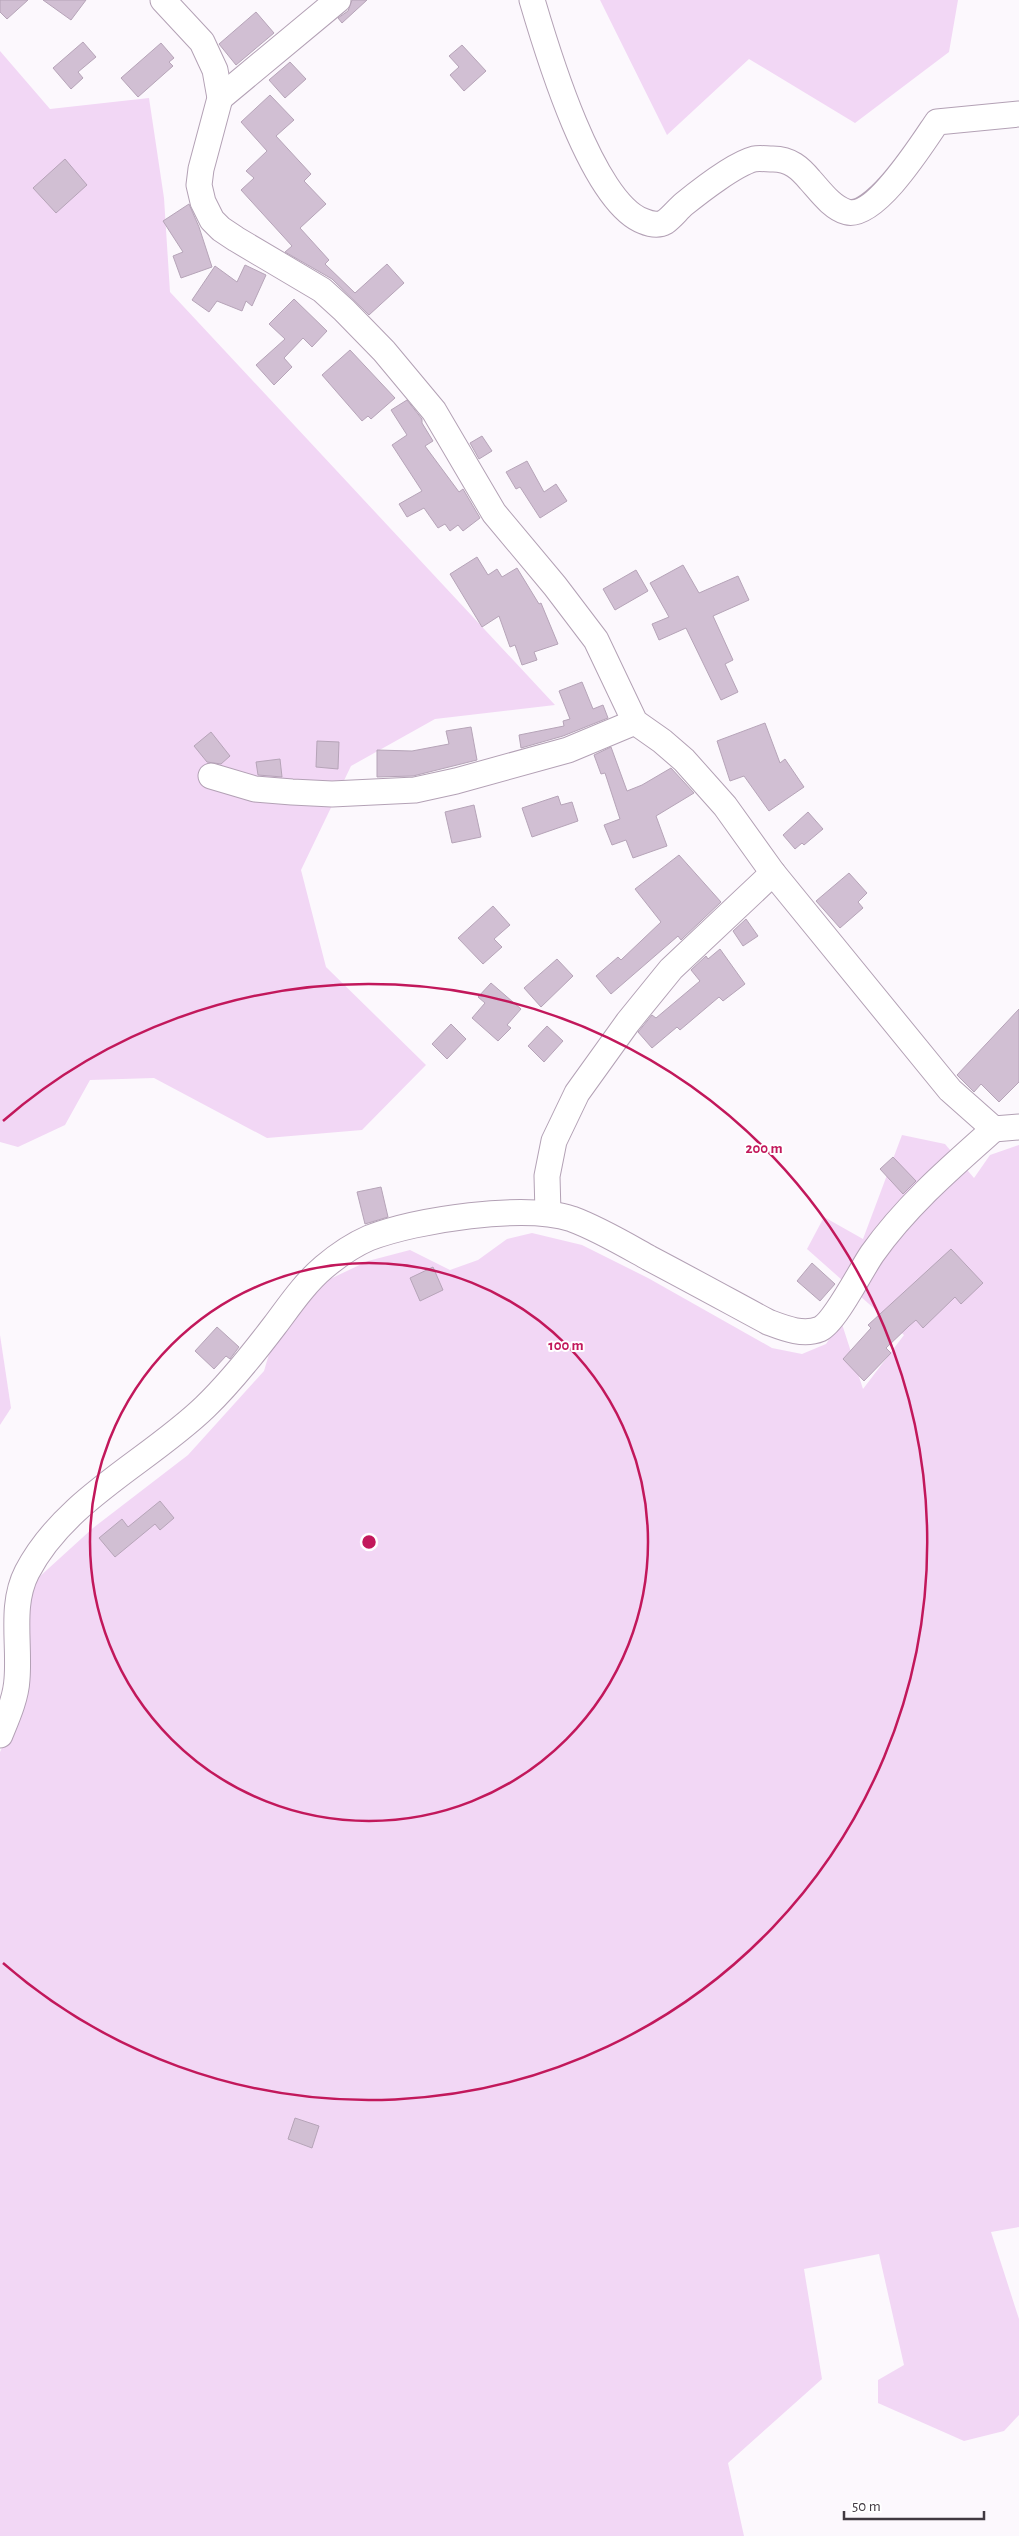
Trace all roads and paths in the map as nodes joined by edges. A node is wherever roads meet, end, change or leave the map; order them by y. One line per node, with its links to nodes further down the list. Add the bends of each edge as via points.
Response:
1 (163, 0): 4 (street, via 202,42 215,70)
2 (338, 0): 4 (street)
3 (532, 0): 5 (street, via 556,76 596,171 620,205 637,219 651,224 664,223 725,174 754,159 780,159 797,165 833,204 847,212 861,212 909,163 936,122)
4 (220, 98): 6 (street, via 198,185 212,220 236,239 322,290 384,351 434,411 494,513 596,640)
5 (1019, 114)
6 (635, 722): 7 (street, via 568,750 415,790 332,794 292,792 255,789); 8 (street, via 669,747 714,792)
7 (212, 776)
8 (772, 873): 10 (street, via 950,1090); 11 (street, via 671,969 628,1022 577,1094 554,1141 547,1176)
9 (1019, 1127): 10 (street)
10 (994, 1129): 11 (street, via 906,1210 864,1265 832,1318 821,1328 808,1332 788,1330 768,1322 603,1233 572,1219)
11 (548, 1213): 12 (street, via 519,1212 439,1220 398,1229 368,1239 322,1268 248,1360 204,1408 86,1502 40,1552 26,1574 19,1595 16,1616 17,1682)
12 (0, 1735)

